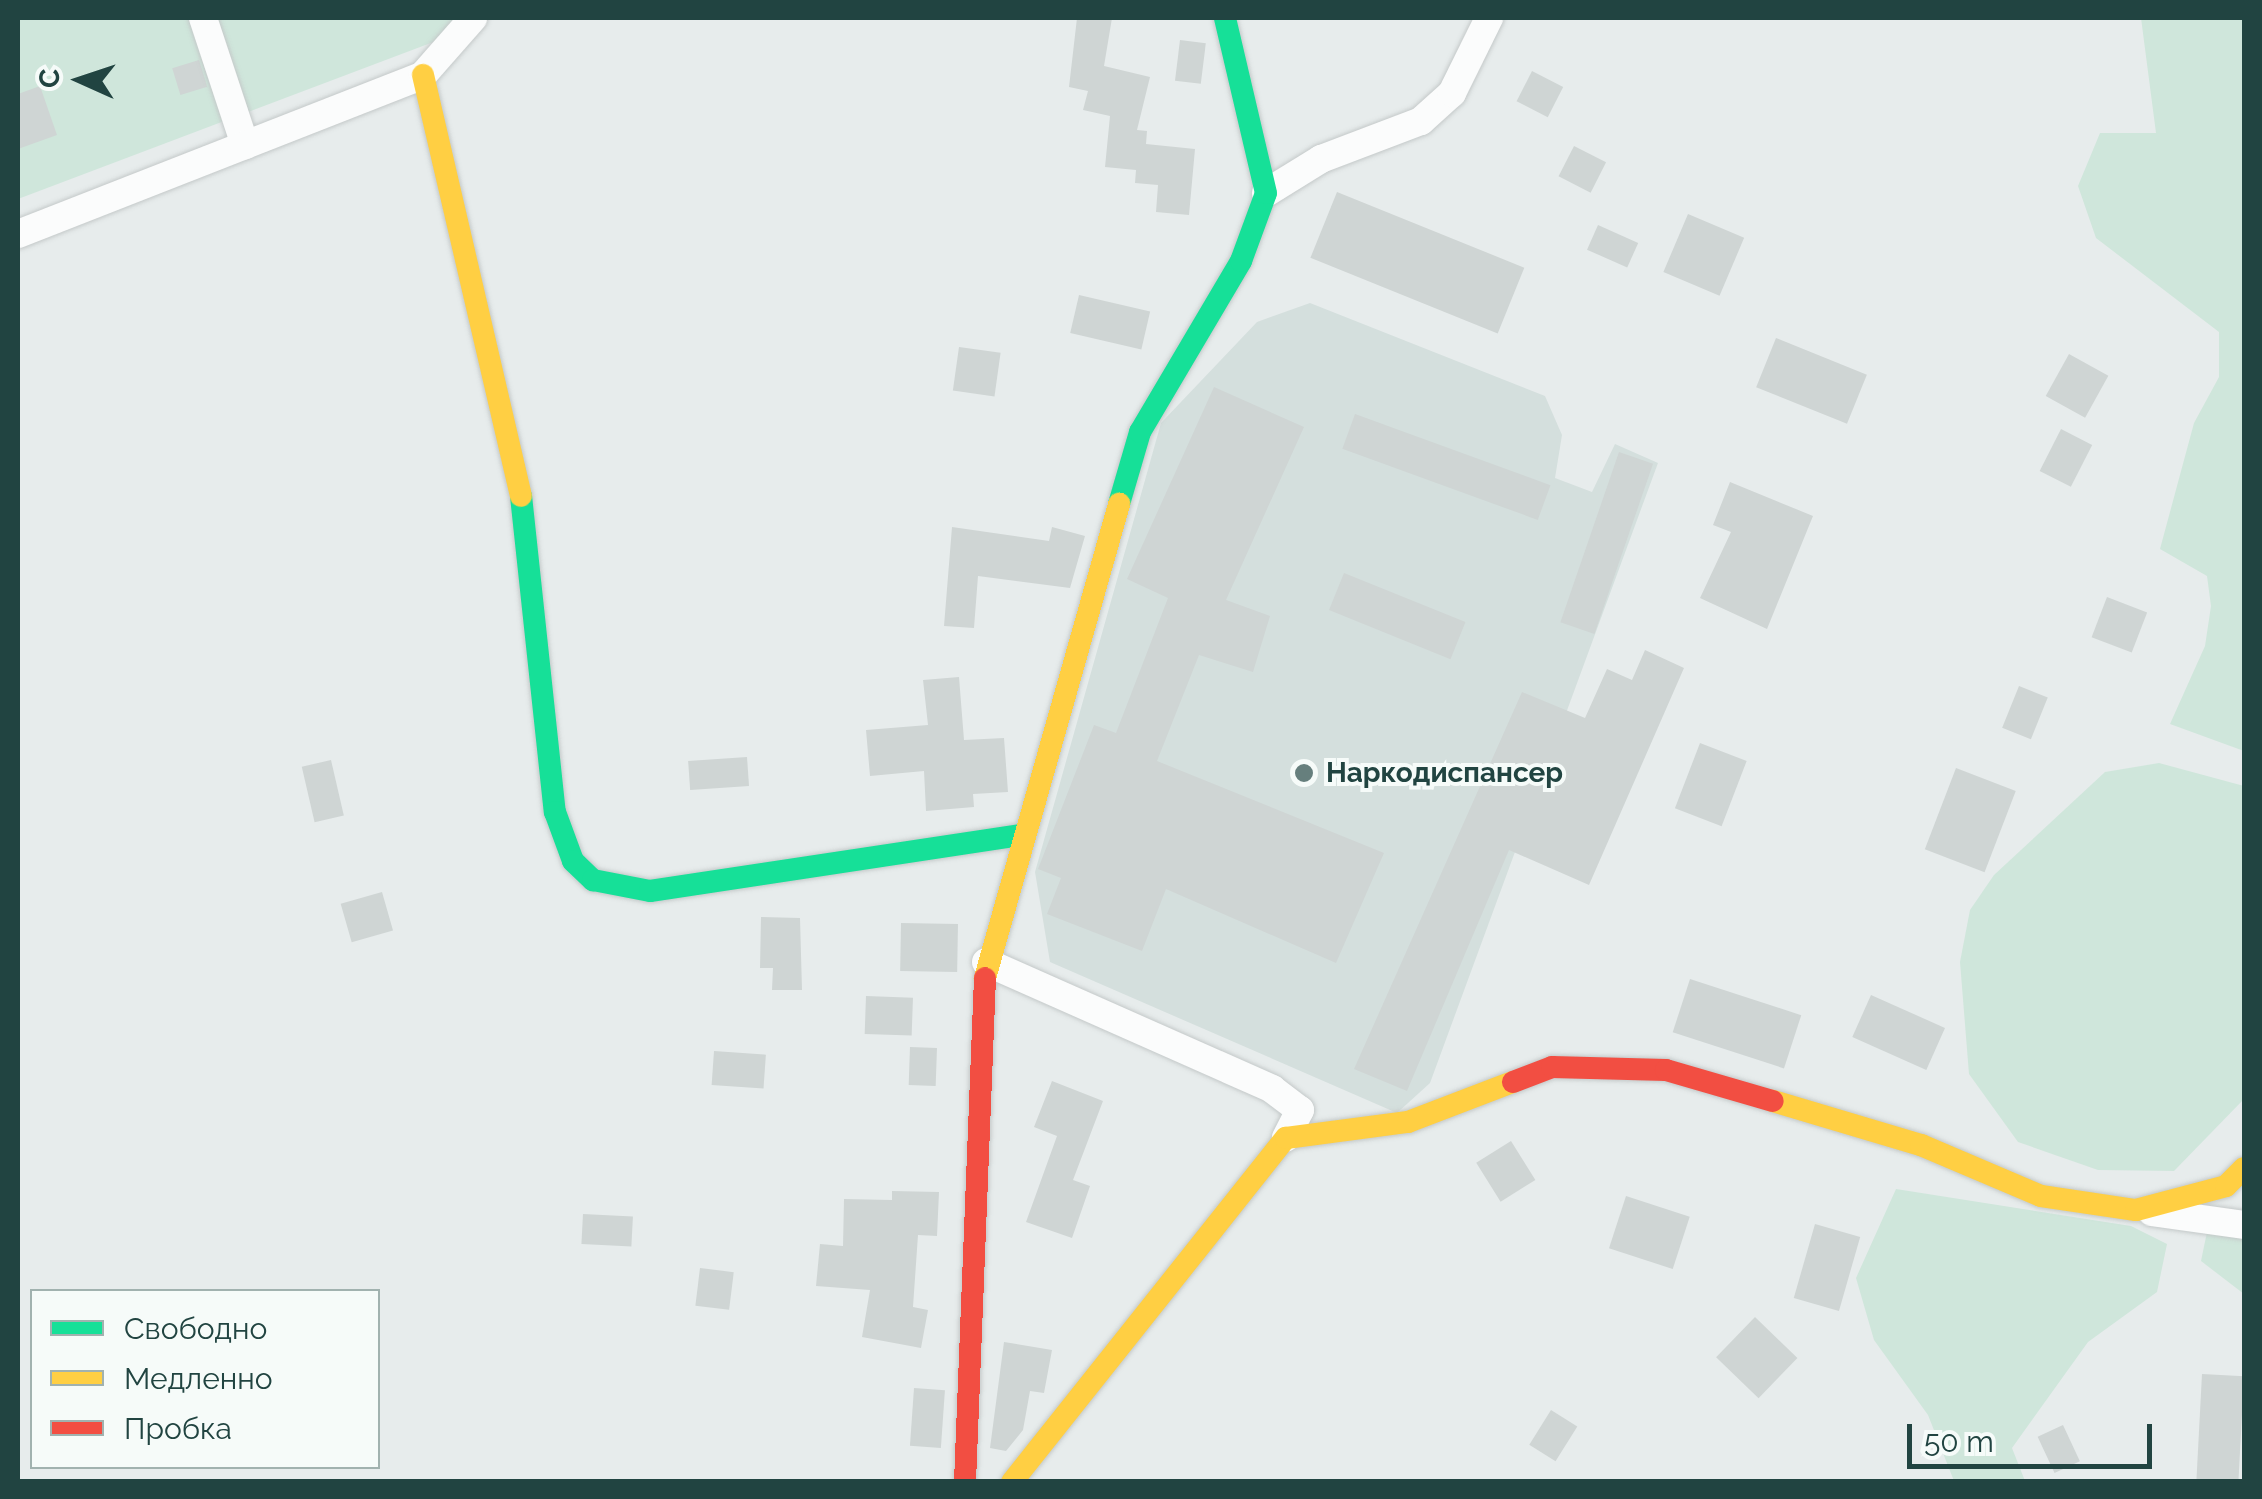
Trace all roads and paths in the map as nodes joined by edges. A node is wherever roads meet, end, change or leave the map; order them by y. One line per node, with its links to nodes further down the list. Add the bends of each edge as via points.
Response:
1 (203, 18): 6 (street)
2 (473, 18): 5 (street)
3 (1225, 18): 7 (street)
4 (1490, 18): 7 (street, via 1452,93 1422,121 1321,159)
5 (423, 75): 6 (street); 9 (street, via 531,538 555,812 573,861 593,880 650,891)
6 (246, 144): 8 (street)
7 (1266, 194): 9 (street, via 1242,261 1140,432)
8 (18, 234)
9 (1020, 835): 10 (street)
10 (986, 962): 11 (street, via 1272,1089 1300,1110); 15 (street)
11 (1286, 1138): 13 (street, via 1408,1122 1552,1066 1609,1062 1666,1070 1921,1145 2041,1196); 16 (street)
12 (2244, 1168): 13 (street, via 2226,1186)
13 (2136, 1210): 14 (street)
14 (2244, 1226)
15 (965, 1482)
16 (1012, 1482)

